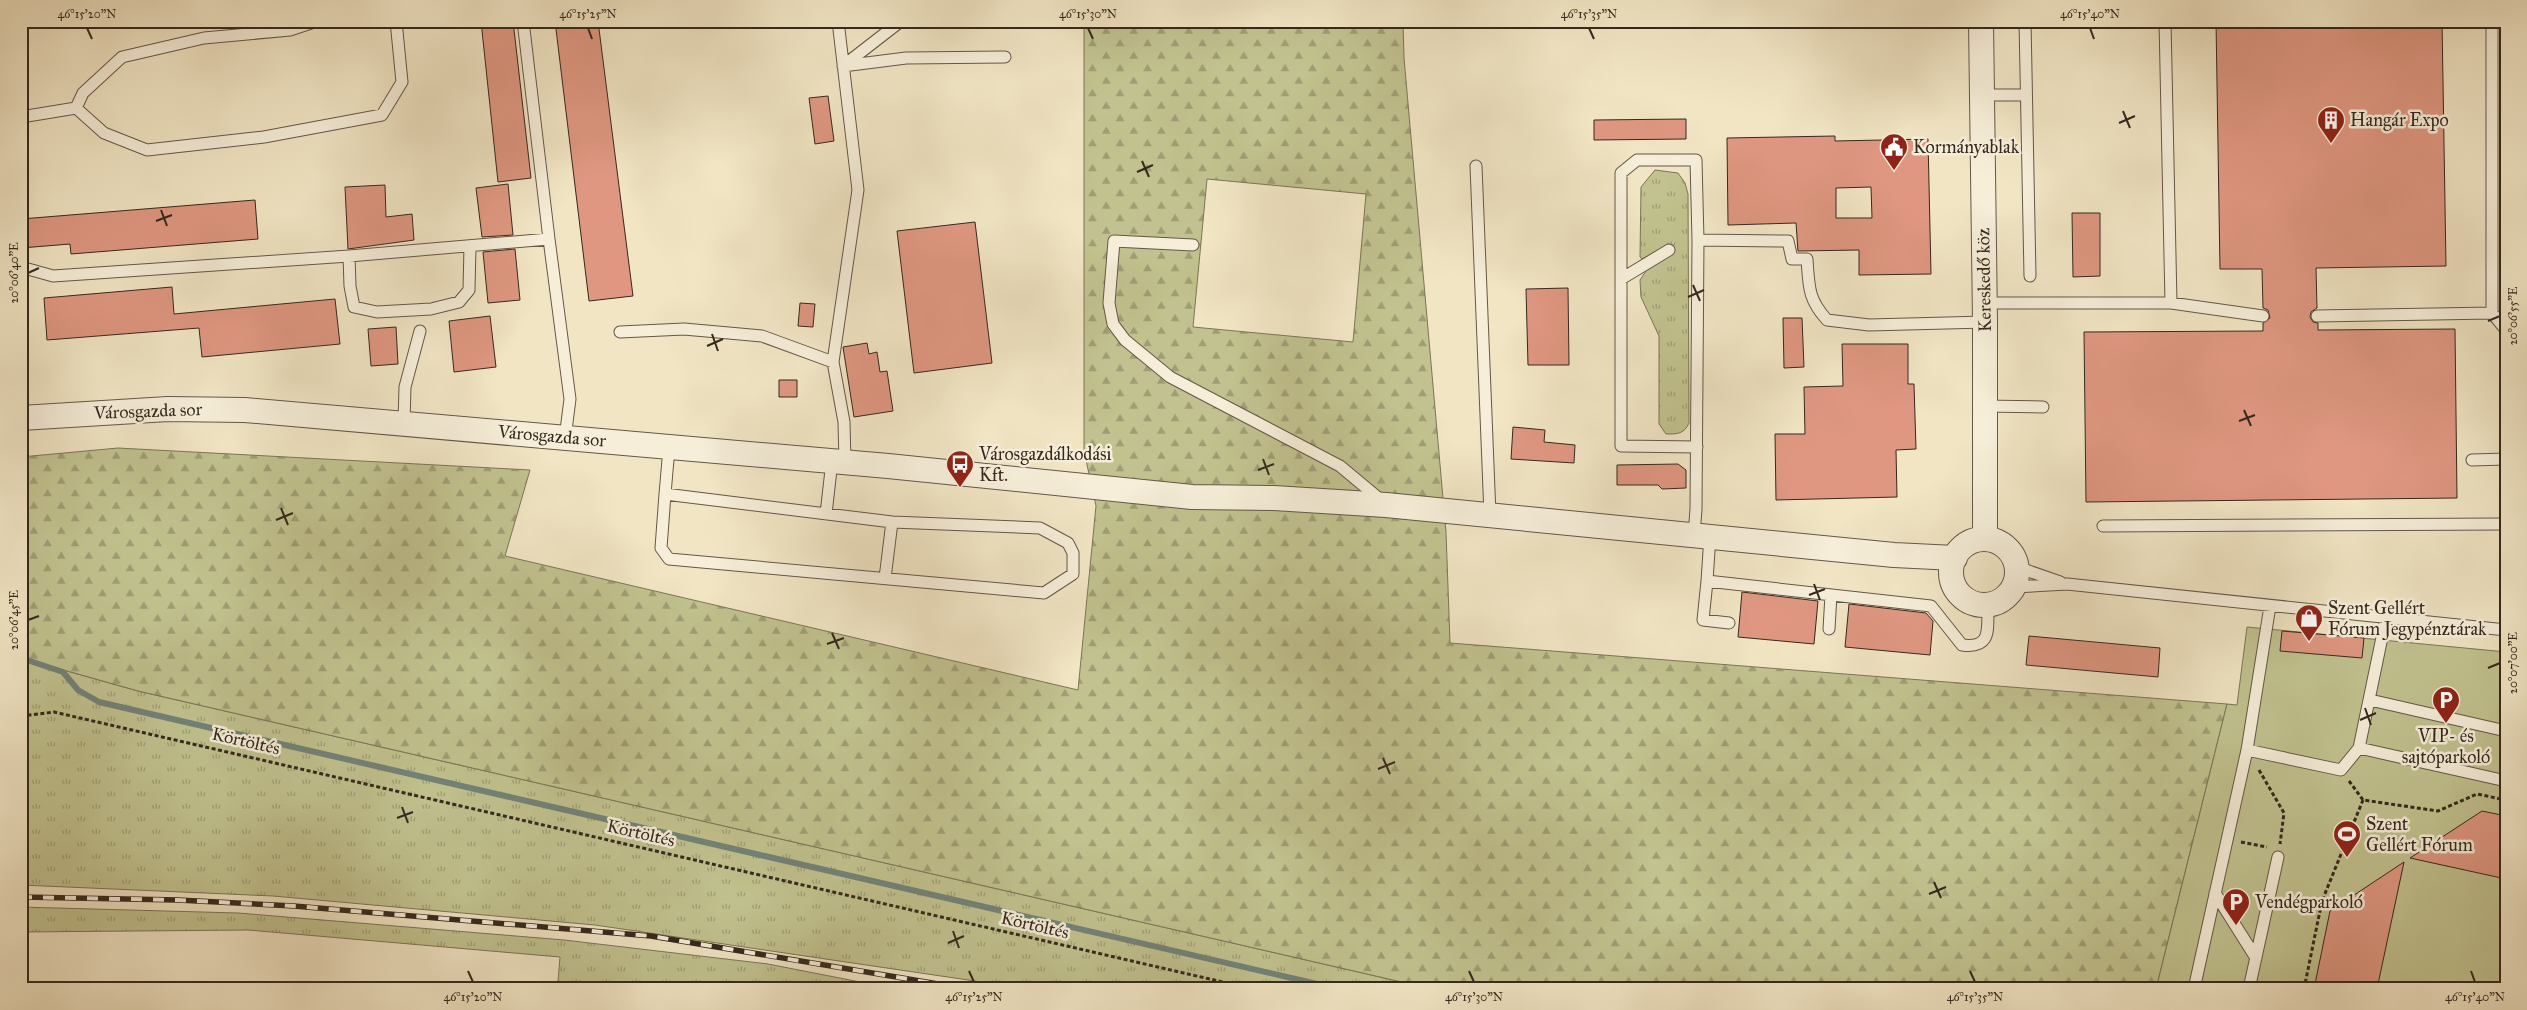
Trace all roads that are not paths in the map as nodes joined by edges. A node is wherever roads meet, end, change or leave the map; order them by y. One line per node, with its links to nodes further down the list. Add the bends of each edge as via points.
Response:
1 (317, 21): 14 (lane, via 290,30 204,38 122,57 83,93)
2 (396, 21): 14 (lane, via 402,82 382,116 264,137 147,150 104,133)
3 (523, 21): 17 (lane)
4 (838, 21): 11 (lane)
5 (901, 21): 11 (lane)
6 (1981, 21): 12 (street, Kereskedő köz)
7 (2025, 21): 13 (lane)
8 (2165, 21): 26 (lane)
9 (2492, 21): 28 (lane)
10 (1005, 57): 11 (lane, via 906,58)
11 (843, 66): 34 (lane, via 858,190)
12 (1982, 95): 13 (lane); 27 (street, Kereskedő köz)
13 (2026, 95): 24 (lane)
14 (76, 108): 15 (lane)
15 (21, 117)
16 (1476, 166): 48 (lane)
17 (548, 239): 20 (lane); 39 (lane, via 570,399)
18 (1698, 240): 25 (lane, via 1696,160 1637,160 1621,173); 27 (lane, via 1788,241 1792,259 1807,259 1809,294 1827,320 1869,325); 40 (lane)
19 (1194, 245): 46 (lane, via 1114,241 1109,303 1113,324 1125,340 1170,377 1340,466)
20 (470, 246): 22 (lane); 22 (lane, via 469,290 459,302 431,309 377,312 354,307)
21 (1669, 250): 25 (lane)
22 (349, 256): 23 (lane, via 53,276)
23 (21, 267)
24 (2030, 276)
25 (1621, 279): 40 (lane, via 1621,446)
26 (2171, 303): 27 (lane); 29 (lane)
27 (1985, 313): 35 (street, Kereskedő köz)
28 (2492, 313): 30 (lane); 31 (lane)
29 (2263, 316)
30 (2317, 316)
31 (2506, 330)
32 (420, 331): 38 (lane, via 405,387)
33 (620, 332): 34 (lane, via 684,329 762,336)
34 (833, 362): 44 (lane, via 844,422)
35 (1984, 406): 36 (lane); 53 (street, Kereskedő köz)
36 (2043, 406)
37 (21, 418): 38 (street, Városgazda sor, via 168,409 245,410)
38 (404, 422): 39 (street, Városgazda sor)
39 (566, 438): 41 (street, Városgazda sor)
40 (1697, 447): 52 (lane)
41 (669, 448): 44 (street, Városgazda sor); 45 (lane)
42 (2506, 459): 43 (lane)
43 (2472, 460)
44 (838, 462): 46 (street, Városgazda sor, via 1192,497); 47 (lane)
45 (665, 494): 47 (lane); 56 (lane, via 661,548 669,559)
46 (1386, 505): 48 (street, Városgazda sor)
47 (826, 514): 49 (lane)
48 (1490, 515): 52 (street, Városgazda sor)
49 (892, 522): 56 (lane); 56 (lane, via 1040,528 1068,543 1073,553 1073,574 1044,593)
50 (2506, 524): 51 (lane)
51 (2103, 526)
52 (1702, 536): 54 (street, Városgazda sor, via 1894,555); 57 (lane)
53 (1985, 539): 54 (street, via 1967,544); 55 (street, via 2000,543 2011,553)
54 (1953, 567): 60 (street, via 1956,588 1964,598 1975,604)
55 (2015, 577): 58 (lane); 58 (lane); 60 (street, via 2007,596)
56 (886, 578)
57 (1707, 581): 59 (lane); 63 (lane, via 1703,620)
58 (2066, 584): 61 (lane)
59 (1831, 595): 60 (lane, via 1931,606 1962,645 1975,646 1981,644 1986,636); 64 (lane)
60 (1988, 605)
61 (2270, 606): 62 (lane); 69 (lane)
62 (2386, 618): 65 (lane); 66 (lane)
63 (1729, 623)
64 (1829, 629)
65 (2506, 630)
66 (2370, 700): 67 (lane); 68 (lane)
67 (2506, 731)
68 (2359, 748): 69 (lane, via 2341,770); 70 (lane)
69 (2247, 750): 72 (lane)
70 (2506, 781)
71 (2279, 854): 73 (lane)
72 (2215, 893): 73 (lane); 74 (lane)
73 (2256, 958): 75 (lane)
74 (2194, 989)
75 (2249, 989)

